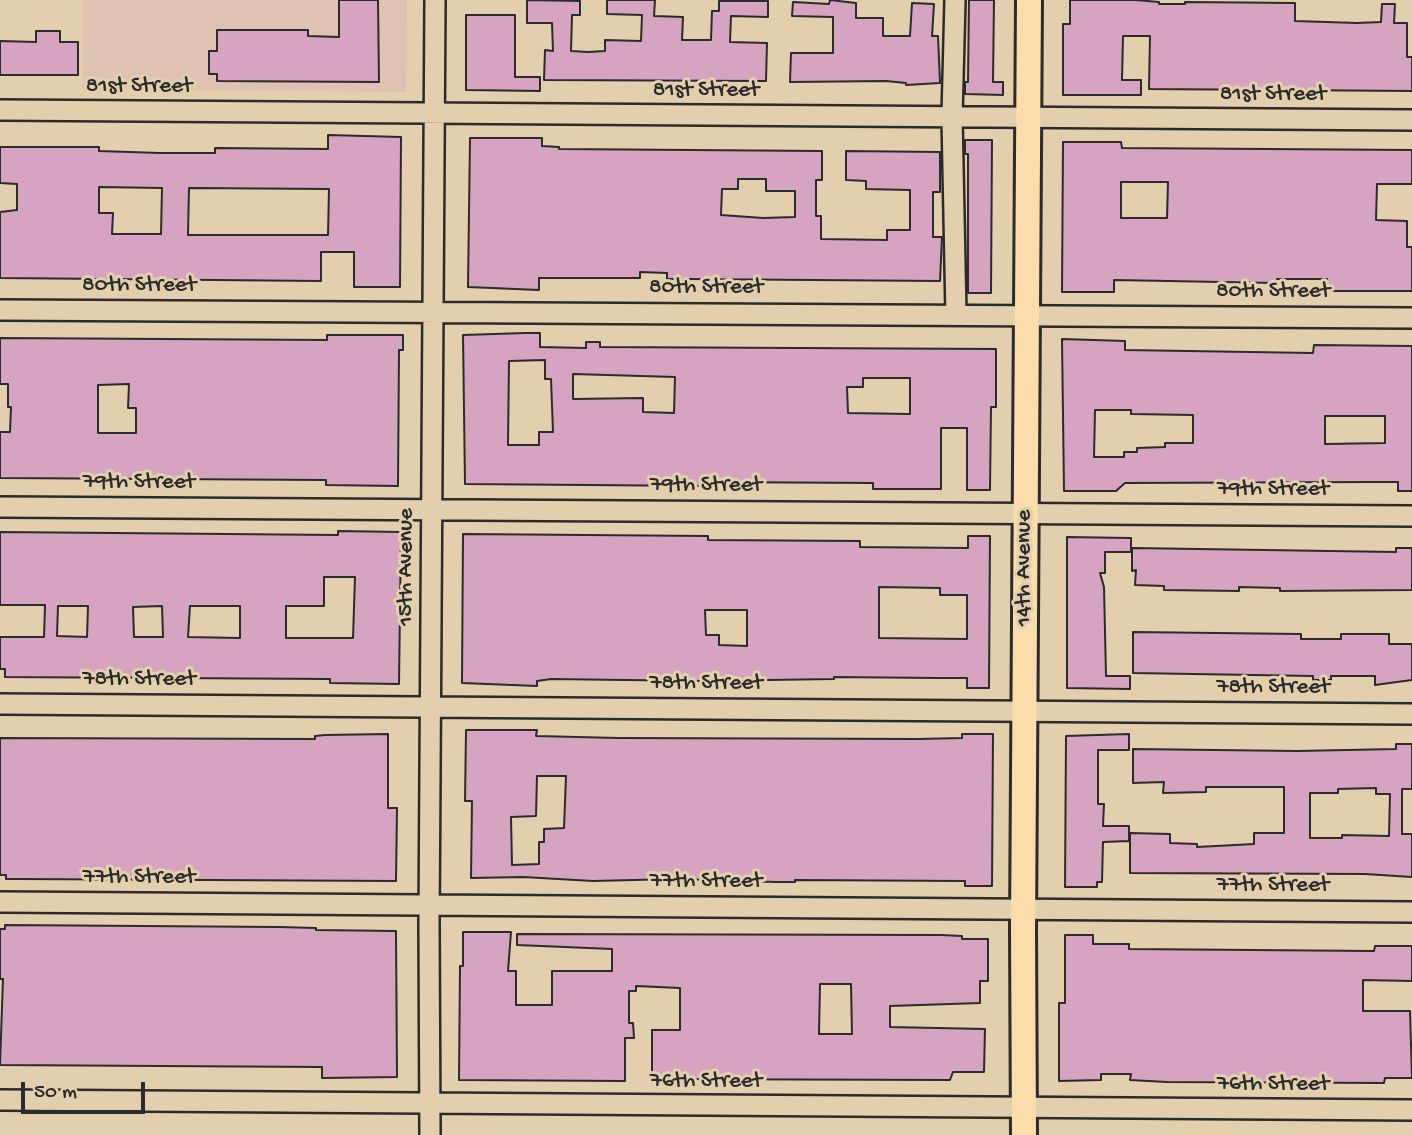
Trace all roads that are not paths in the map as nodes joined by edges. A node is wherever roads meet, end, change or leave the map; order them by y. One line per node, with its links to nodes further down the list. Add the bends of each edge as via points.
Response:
1 (435, 0): 5 (street, 15th Avenue)
2 (955, 0): 6 (street)
3 (1029, 0): 7 (main road, 14th Avenue)
4 (0, 110): 5 (street, 81st Street)
5 (435, 113): 6 (street, 81st Street); 10 (street, 15th Avenue)
6 (952, 117): 7 (street, 81st Street); 11 (street)
7 (1028, 118): 8 (street, 81st Street); 12 (main road, 14th Avenue)
8 (1412, 121)
9 (0, 310): 10 (street, 80th Street)
10 (433, 311): 11 (street, 80th Street); 15 (street, 15th Avenue)
11 (956, 315): 12 (street, 80th Street)
12 (1026, 315): 13 (street, 80th Street); 16 (main road, 14th Avenue)
13 (1412, 318)
14 (0, 507): 15 (street, 79th Street)
15 (432, 509): 16 (street, 79th Street); 19 (street, 15th Avenue)
16 (1026, 513): 17 (street, 79th Street); 20 (main road, 14th Avenue)
17 (1412, 516)
18 (0, 704): 19 (street, 78th Street)
19 (430, 707): 20 (street, 78th Street); 23 (street, 15th Avenue)
20 (1024, 711): 21 (street, 78th Street); 24 (main road, 14th Avenue)
21 (1412, 714)
22 (0, 902): 23 (street, 77th Street)
23 (429, 904): 24 (street, 77th Street); 27 (street, 15th Avenue)
24 (1023, 909): 25 (street, 77th Street); 28 (main road, 14th Avenue)
25 (1412, 912)
26 (0, 1100): 27 (street, 76th Street)
27 (430, 1104): 28 (street, 76th Street); 30 (street, 15th Avenue)
28 (1024, 1109): 29 (street, 76th Street); 31 (main road, 14th Avenue)
29 (1412, 1110)
30 (430, 1135)
31 (1024, 1135)

